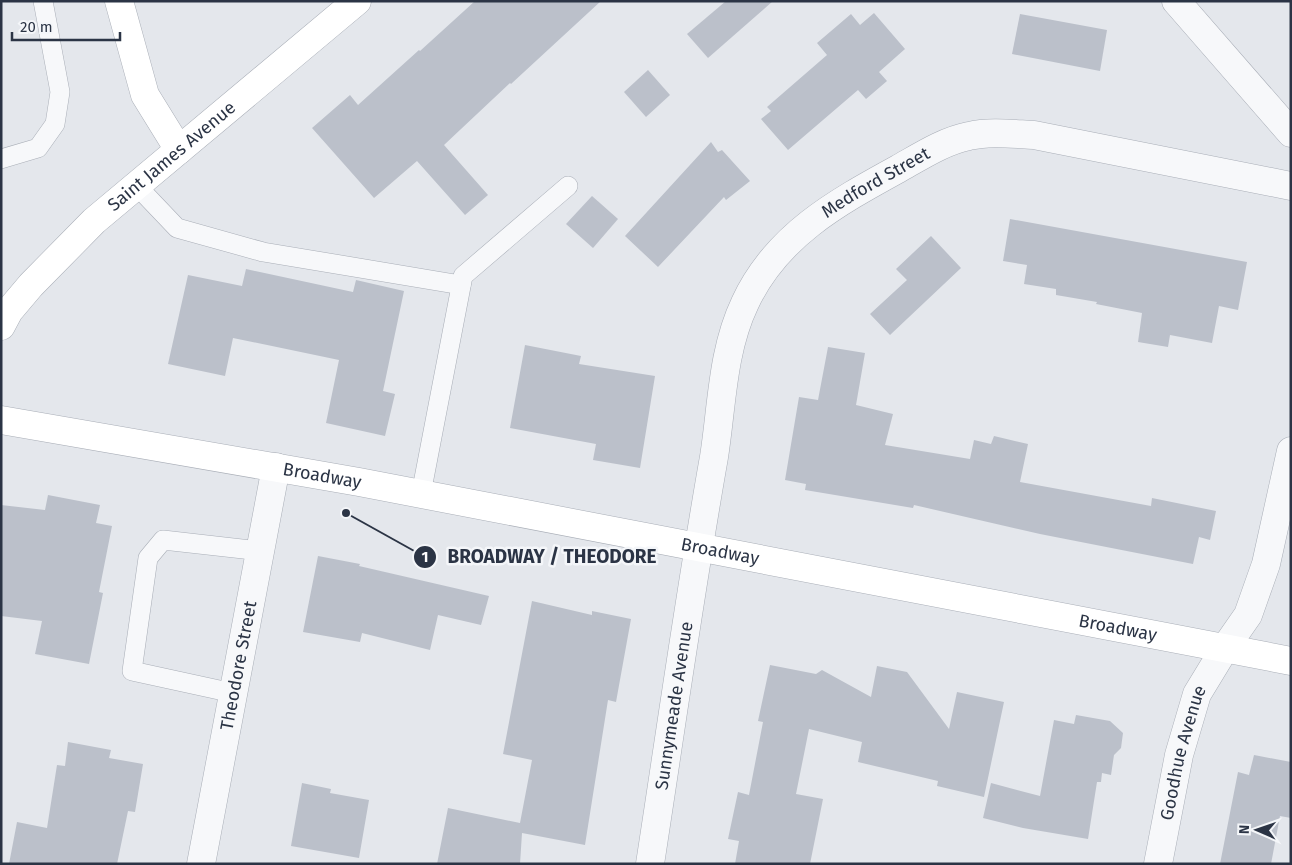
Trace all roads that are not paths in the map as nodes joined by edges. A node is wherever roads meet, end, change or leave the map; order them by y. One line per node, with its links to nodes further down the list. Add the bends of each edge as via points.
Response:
1 (43, 1): 7 (lane, via 60,92 55,124 38,148)
2 (119, 1): 6 (main road, via 145,95)
3 (357, 1): 6 (main road, Saint James Avenue)
4 (1176, 1): 5 (street)
5 (1291, 133)
6 (179, 150): 8 (main road, Saint James Avenue)
7 (1, 159)
8 (136, 186): 11 (lane, via 177,228 263,252); 12 (main road, Saint James Avenue, via 55,260 9,311)
9 (568, 186): 11 (lane, via 463,276)
10 (1291, 186): 17 (street, Medford Street, via 1034,135 991,134 947,143 853,194 804,227 766,266 737,320 728,353 720,422)
11 (462, 285): 16 (lane)
12 (1, 326)
13 (1, 420): 15 (main road, Broadway)
14 (1291, 451): 19 (street, Goodhue Avenue, via 1266,564 1248,614)
15 (276, 467): 16 (main road, Broadway); 18 (street, Theodore Street)
16 (422, 494): 17 (main road, Broadway)
17 (698, 548): 19 (main road, Broadway); 23 (street, Sunnymeade Avenue)
18 (260, 551): 21 (street, Theodore Street); 21 (lane, via 163,540 148,558 132,671)
19 (1225, 648): 20 (main road, Broadway); 24 (street, Goodhue Avenue, via 1197,694 1179,755)
20 (1291, 661)
21 (233, 693): 22 (street, Theodore Street)
22 (201, 864)
23 (650, 864)
24 (1158, 864)

